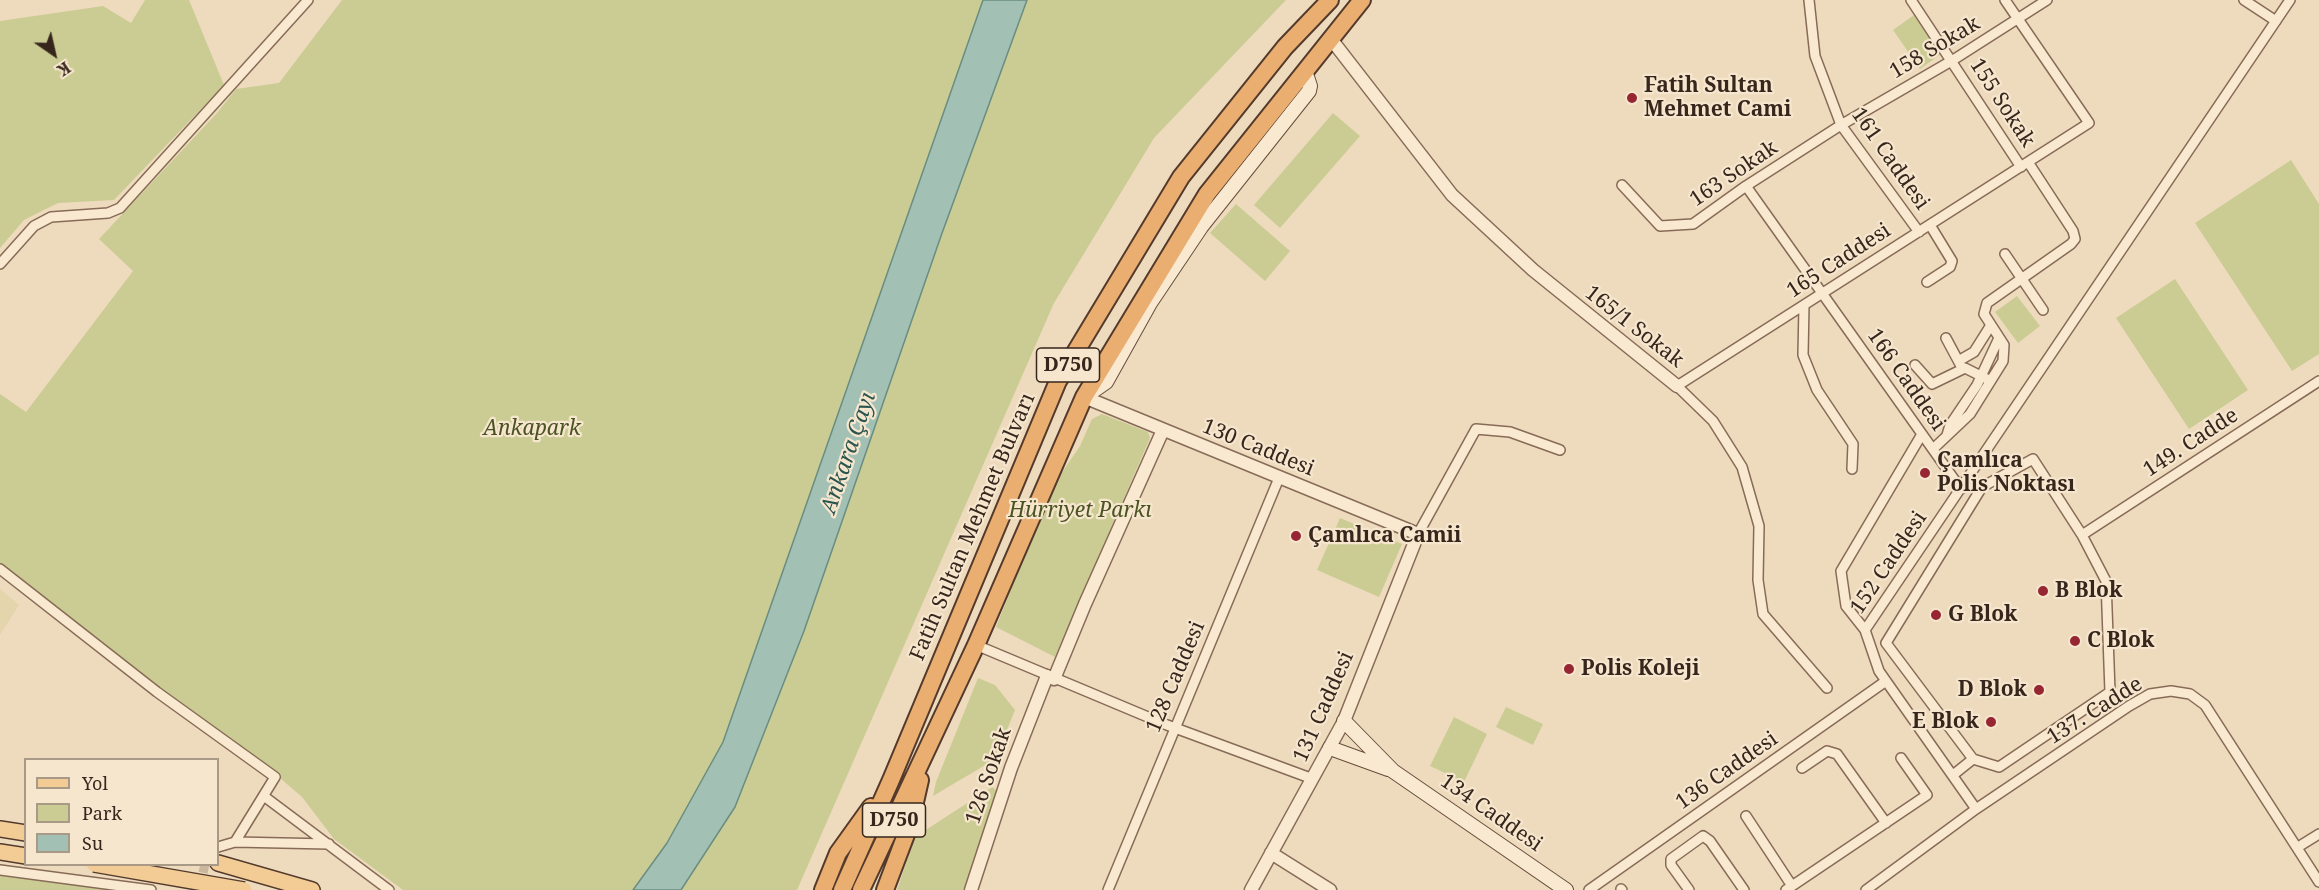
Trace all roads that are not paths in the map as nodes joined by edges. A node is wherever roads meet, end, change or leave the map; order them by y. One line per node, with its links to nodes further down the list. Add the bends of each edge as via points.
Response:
1 (308, 0): 21 (street, via 120,208 108,213 51,217 34,226)
2 (1330, 0): 63 (highway, Fatih Sultan Mehmet Bulvarı / D750, via 1286,47 1181,177 1058,381)
3 (1362, 0): 12 (highway, D750)
4 (1809, 0): 14 (street, 161 Caddesi, via 1815,56)
5 (1911, 0): 13 (street, 155 Sokak)
6 (2005, 0): 10 (street)
7 (2047, 0): 10 (street, 158 Sokak)
8 (2244, 0): 11 (street)
9 (2290, 0): 11 (street, 152 Caddesi)
10 (2018, 18): 13 (street, 158 Sokak); 15 (street, 165 Caddesi, via 2089,123)
11 (2276, 21): 44 (street, 152 Caddesi)
12 (1331, 39): 35 (street, 165/1 Sokak, via 1452,195 1533,270); 36 (highway, D750, via 1207,194)
13 (1953, 60): 14 (street, 158 Sokak); 15 (street, 155 Sokak)
14 (1840, 125): 17 (street, 163 Sokak); 19 (street, 161 Caddesi)
15 (2024, 164): 18 (street, 165 Caddesi); 22 (street, 155 Sokak, via 2075,239)
16 (1622, 185): 17 (street, 163 Sokak, via 1660,226 1693,224)
17 (1746, 186): 24 (street, 166 Caddesi)
18 (1930, 225): 19 (street, 165 Caddesi); 23 (street, via 1952,261 1950,267)
19 (1919, 232): 24 (street, 165 Caddesi)
20 (2005, 254): 22 (street)
21 (0, 264)
22 (2022, 278): 26 (street); 27 (street, via 1987,303 1984,314)
23 (1927, 282)
24 (1822, 293): 25 (street, 165 Caddesi); 38 (street, 166 Caddesi)
25 (1804, 306): 35 (street, 165 Caddesi); 42 (street, via 1803,355 1817,390 1853,444)
26 (2043, 310)
27 (1991, 325): 29 (street); 30 (street, via 1974,352)
28 (1946, 338): 30 (street)
29 (2000, 338): 32 (street); 34 (street, via 2005,357)
30 (1960, 364): 31 (street, via 1935,384 1926,380); 32 (street)
31 (1915, 365)
32 (1982, 376): 34 (street); 39 (street)
33 (2319, 381): 46 (street, 149. Cadde)
34 (1991, 382): 39 (street, via 1970,414)
35 (1677, 386): 52 (street, 165/1 Sokak, via 1713,421 1742,467 1759,526 1758,580 1763,614)
36 (1084, 397): 37 (street, 130 Caddesi); 49 (highway, D750)
37 (1163, 430): 43 (street, 130 Caddesi); 50 (street, 126 Sokak)
38 (1922, 434): 40 (street, 166 Caddesi); 48 (street, via 1841,571 1846,606)
39 (1947, 435): 40 (street)
40 (1933, 449): 44 (street, 166 Caddesi)
41 (1560, 450): 45 (street, via 1510,432 1476,429)
42 (1852, 469)
43 (1279, 478): 45 (street, 130 Caddesi); 54 (street, 128 Caddesi)
44 (1960, 489): 48 (street, 152 Caddesi)
45 (1418, 534): 53 (street, 131 Caddesi)
46 (2082, 535): 58 (street, via 2106,581 2110,692 1999,767); 58 (street, via 2033,459 1982,487 1886,643)
47 (0, 569): 64 (street, via 157,692 275,777)
48 (1865, 630): 51 (street, 152 Caddesi)
49 (976, 645): 50 (street); 56 (highway, D750)
50 (1051, 677): 54 (street); 91 (street, 126 Sokak, via 1011,768)
51 (1886, 681): 61 (street, 152 Caddesi); 96 (street, 136 Caddesi)
52 (1827, 688)
53 (1344, 721): 55 (street, 131 Caddesi); 60 (main road, 134 Caddesi)
54 (1174, 728): 62 (street); 92 (street, 128 Caddesi)
55 (1330, 748): 60 (main road, 134 Caddesi); 62 (street, 131 Caddesi)
56 (927, 751): 89 (highway, D750); 90 (highway, via 910,824)
57 (1901, 758): 67 (street, via 1927,795)
58 (1973, 759): 61 (street)
59 (1802, 768): 67 (street, via 1827,751 1837,754)
60 (1393, 771): 95 (main road, 134 Caddesi)
61 (1953, 775): 65 (street, 152 Caddesi)
62 (1313, 779): 76 (street, 131 Caddesi)
63 (891, 780): 87 (highway, via 838,853); 88 (highway, Fatih Sultan Mehmet Bulvarı / D750)
64 (265, 797): 71 (street); 72 (street)
65 (1976, 809): 74 (street, 137. Cadde, via 2129,706 2150,694 2171,691 2190,694 2205,705); 99 (street, 137. Cadde)
66 (1746, 816): 82 (street)
67 (1886, 823): 82 (street)
68 (0, 829): 69 (main road)
69 (24, 833)
70 (2319, 834): 74 (street)
71 (235, 842): 72 (street); 73 (street)
72 (329, 844): 86 (street)
73 (219, 847)
74 (2298, 847): 81 (street, 137. Cadde)
75 (0, 852): 77 (main road)
76 (1270, 853): 93 (street, 131 Caddesi); 94 (street)
77 (24, 856)
78 (219, 862): 85 (main road)
79 (106, 866): 84 (main road, bridge)
80 (0, 870): 83 (street)
81 (2319, 882)
82 (1789, 888)
83 (152, 890)
84 (244, 890)
85 (312, 890)
86 (389, 890)
87 (823, 890)
88 (842, 890)
89 (861, 890)
90 (885, 890)
91 (971, 890)
92 (1108, 890)
93 (1251, 890)
94 (1330, 890)
95 (1566, 890)
96 (1590, 890)
97 (1689, 890): 98 (street, via 1671,865 1671,859 1703,836)
98 (1744, 890)
99 (1866, 890)

